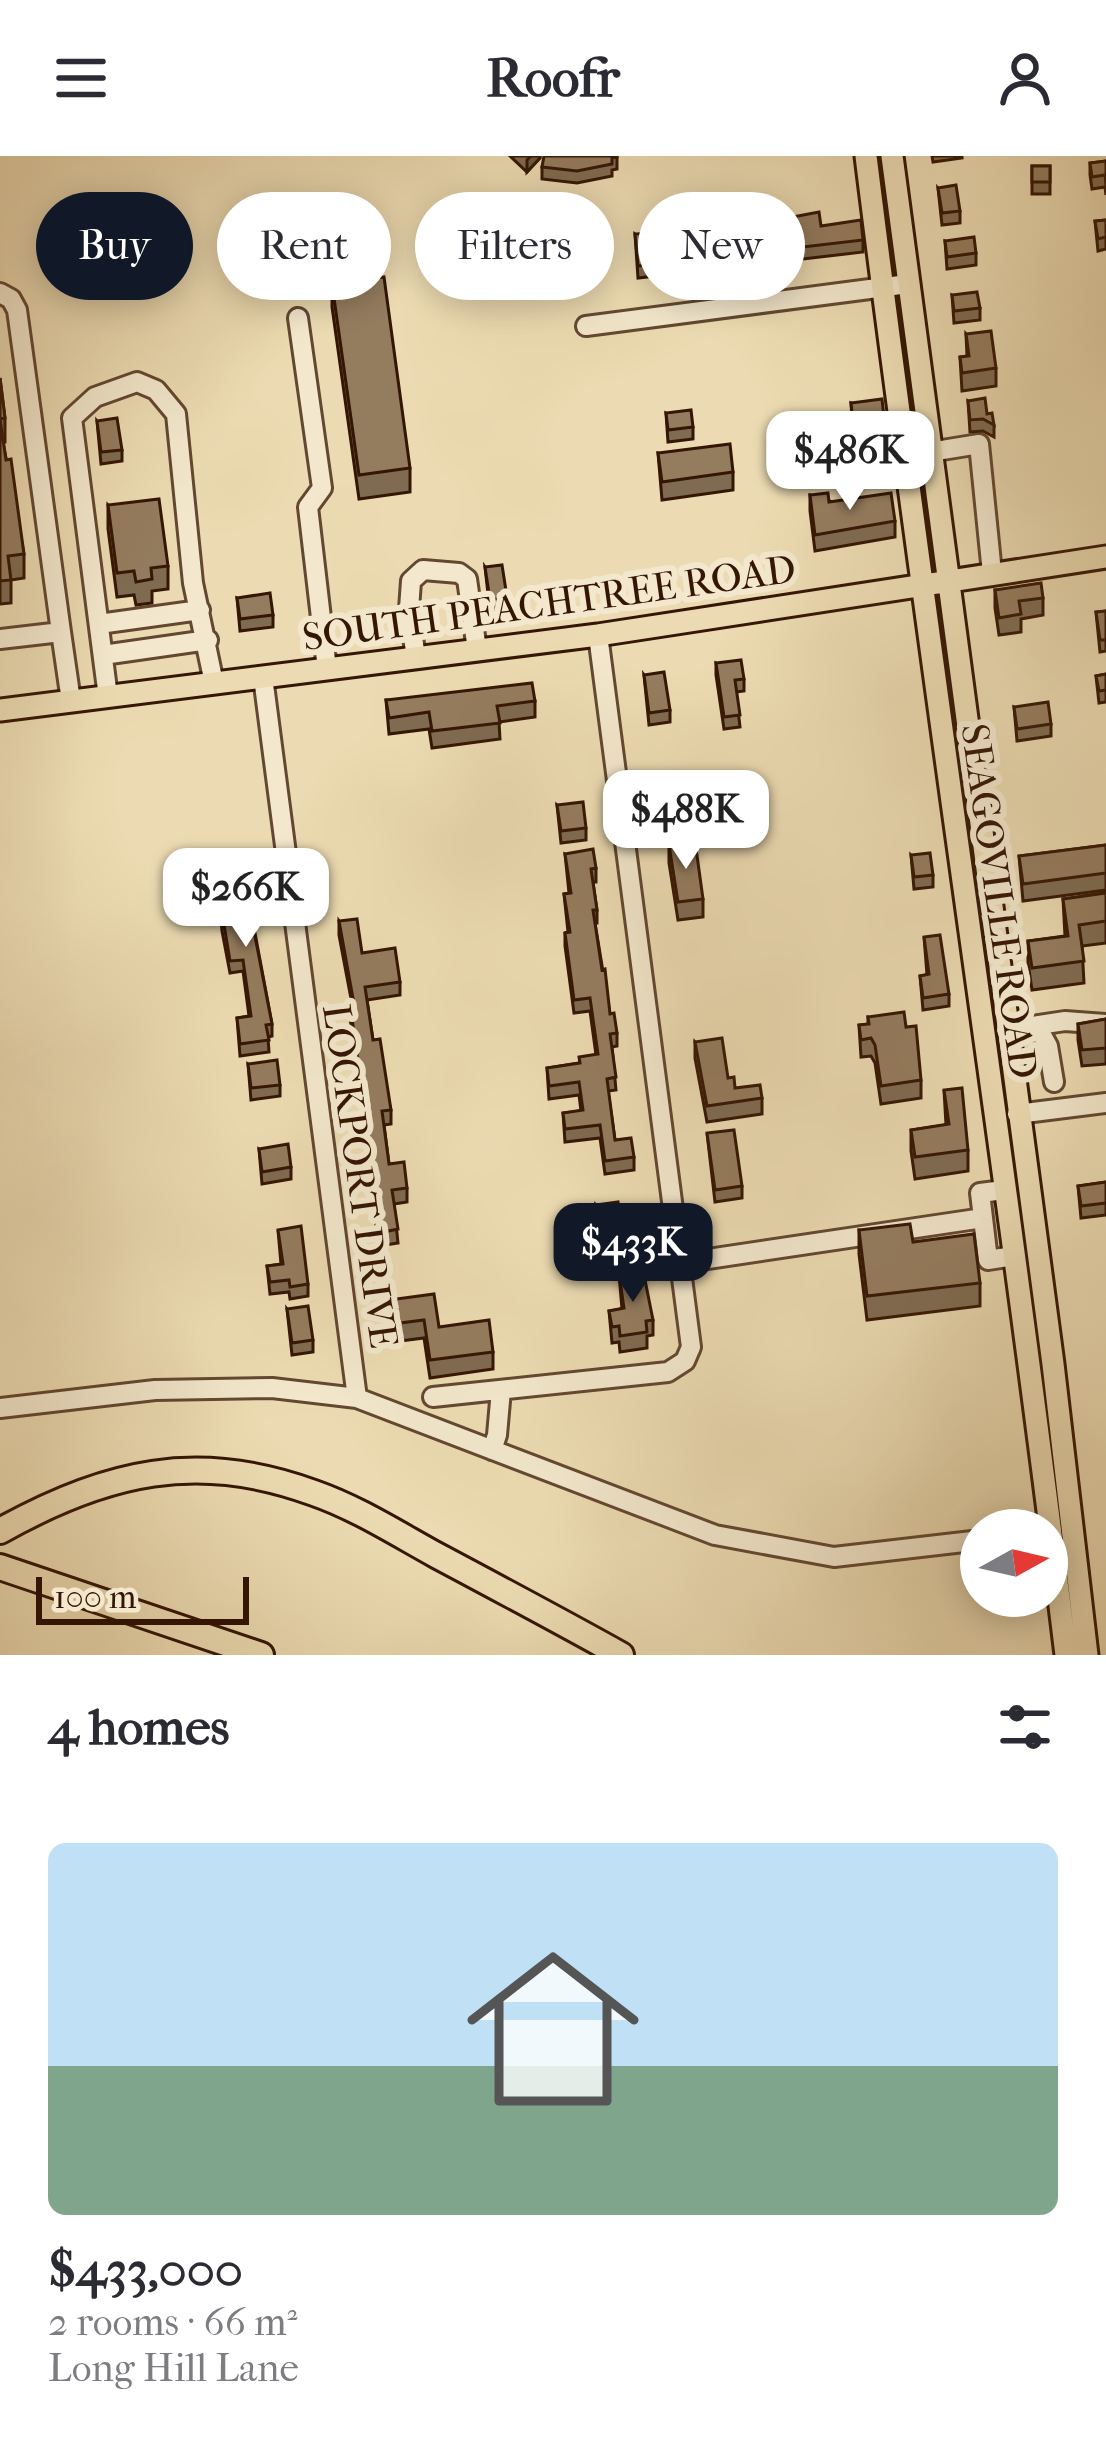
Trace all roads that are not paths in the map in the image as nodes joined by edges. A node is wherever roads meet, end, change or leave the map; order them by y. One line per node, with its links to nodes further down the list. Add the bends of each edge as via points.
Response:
1 (866, 156): 4 (main road, SEAGOVILLE ROAD)
2 (892, 156): 3 (main road, SEAGOVILLE ROAD)
3 (908, 284): 4 (street); 8 (main road, SEAGOVILLE ROAD)
4 (882, 286): 7 (street); 12 (main road, SEAGOVILLE ROAD)
5 (0, 293): 15 (street, via 17,310)
6 (298, 318): 22 (street, via 322,488 308,507)
7 (586, 326)
8 (930, 452): 10 (street, via 979,444); 11 (main road, SEAGOVILLE ROAD)
9 (1106, 557): 10 (main road, SOUTH PEACHTREE ROAD)
10 (992, 573): 11 (main road, SOUTH PEACHTREE ROAD)
11 (946, 580): 12 (main road, SOUTH PEACHTREE ROAD); 28 (main road, SEAGOVILLE ROAD)
12 (919, 585): 16 (main road, SOUTH PEACHTREE ROAD); 29 (main road, SEAGOVILLE ROAD)
13 (200, 610): 14 (street); 14 (street, via 176,414 137,382 95,397 72,418); 18 (street)
14 (99, 624): 20 (street)
15 (61, 632): 17 (street); 26 (street)
16 (598, 635): 19 (main road, SOUTH PEACHTREE ROAD); 41 (street)
17 (0, 639)
18 (208, 640): 20 (street); 24 (street)
19 (477, 650): 21 (main road, SOUTH PEACHTREE ROAD); 21 (street, via 467,579 423,569 411,581)
20 (103, 655): 25 (street)
21 (416, 658): 22 (main road, SOUTH PEACHTREE ROAD)
22 (327, 669): 23 (main road, SOUTH PEACHTREE ROAD)
23 (263, 677): 24 (main road, SOUTH PEACHTREE ROAD); 44 (street, LOCKPORT DRIVE)
24 (214, 683): 25 (main road, SOUTH PEACHTREE ROAD)
25 (108, 697): 26 (main road, SOUTH PEACHTREE ROAD)
26 (71, 701): 27 (main road, SOUTH PEACHTREE ROAD)
27 (0, 710)
28 (984, 853): 29 (main road); 30 (main road, SEAGOVILLE ROAD)
29 (960, 857): 31 (main road, SEAGOVILLE ROAD)
30 (1001, 988): 31 (main road); 34 (main road, SEAGOVILLE ROAD)
31 (977, 992): 38 (main road, SEAGOVILLE ROAD)
32 (1106, 1024): 33 (street)
33 (1037, 1026): 34 (street); 35 (street)
34 (1006, 1030): 37 (main road, SEAGOVILLE ROAD)
35 (1054, 1082)
36 (1106, 1103): 37 (street)
37 (1017, 1114): 42 (main road, SEAGOVILLE ROAD)
38 (1004, 1190): 39 (street, via 980,1193); 40 (main road, SEAGOVILLE ROAD)
39 (983, 1218): 40 (street, via 988,1260); 41 (street)
40 (1014, 1256): 42 (main road, SEAGOVILLE ROAD)
41 (681, 1262): 43 (street, via 692,1346 685,1361 668,1372)
42 (1037, 1333): 48 (main road, SEAGOVILLE ROAD)
43 (501, 1390): 45 (street); 47 (street)
44 (357, 1397): 46 (street, via 272,1388 155,1390); 47 (street)
45 (433, 1397)
46 (0, 1408)
47 (492, 1450): 50 (street, via 715,1535 834,1557)
48 (1055, 1509)
49 (0, 1531): 54 (highway, via 54,1500 139,1474 273,1480 355,1511)
50 (960, 1542)
51 (0, 1568): 55 (highway)
52 (1068, 1576): 57 (main road, SEAGOVILLE ROAD)
53 (1063, 1617): 56 (main road, SEAGOVILLE ROAD)
54 (612, 1650)
55 (261, 1655)
56 (1066, 1655)
57 (1087, 1655)

